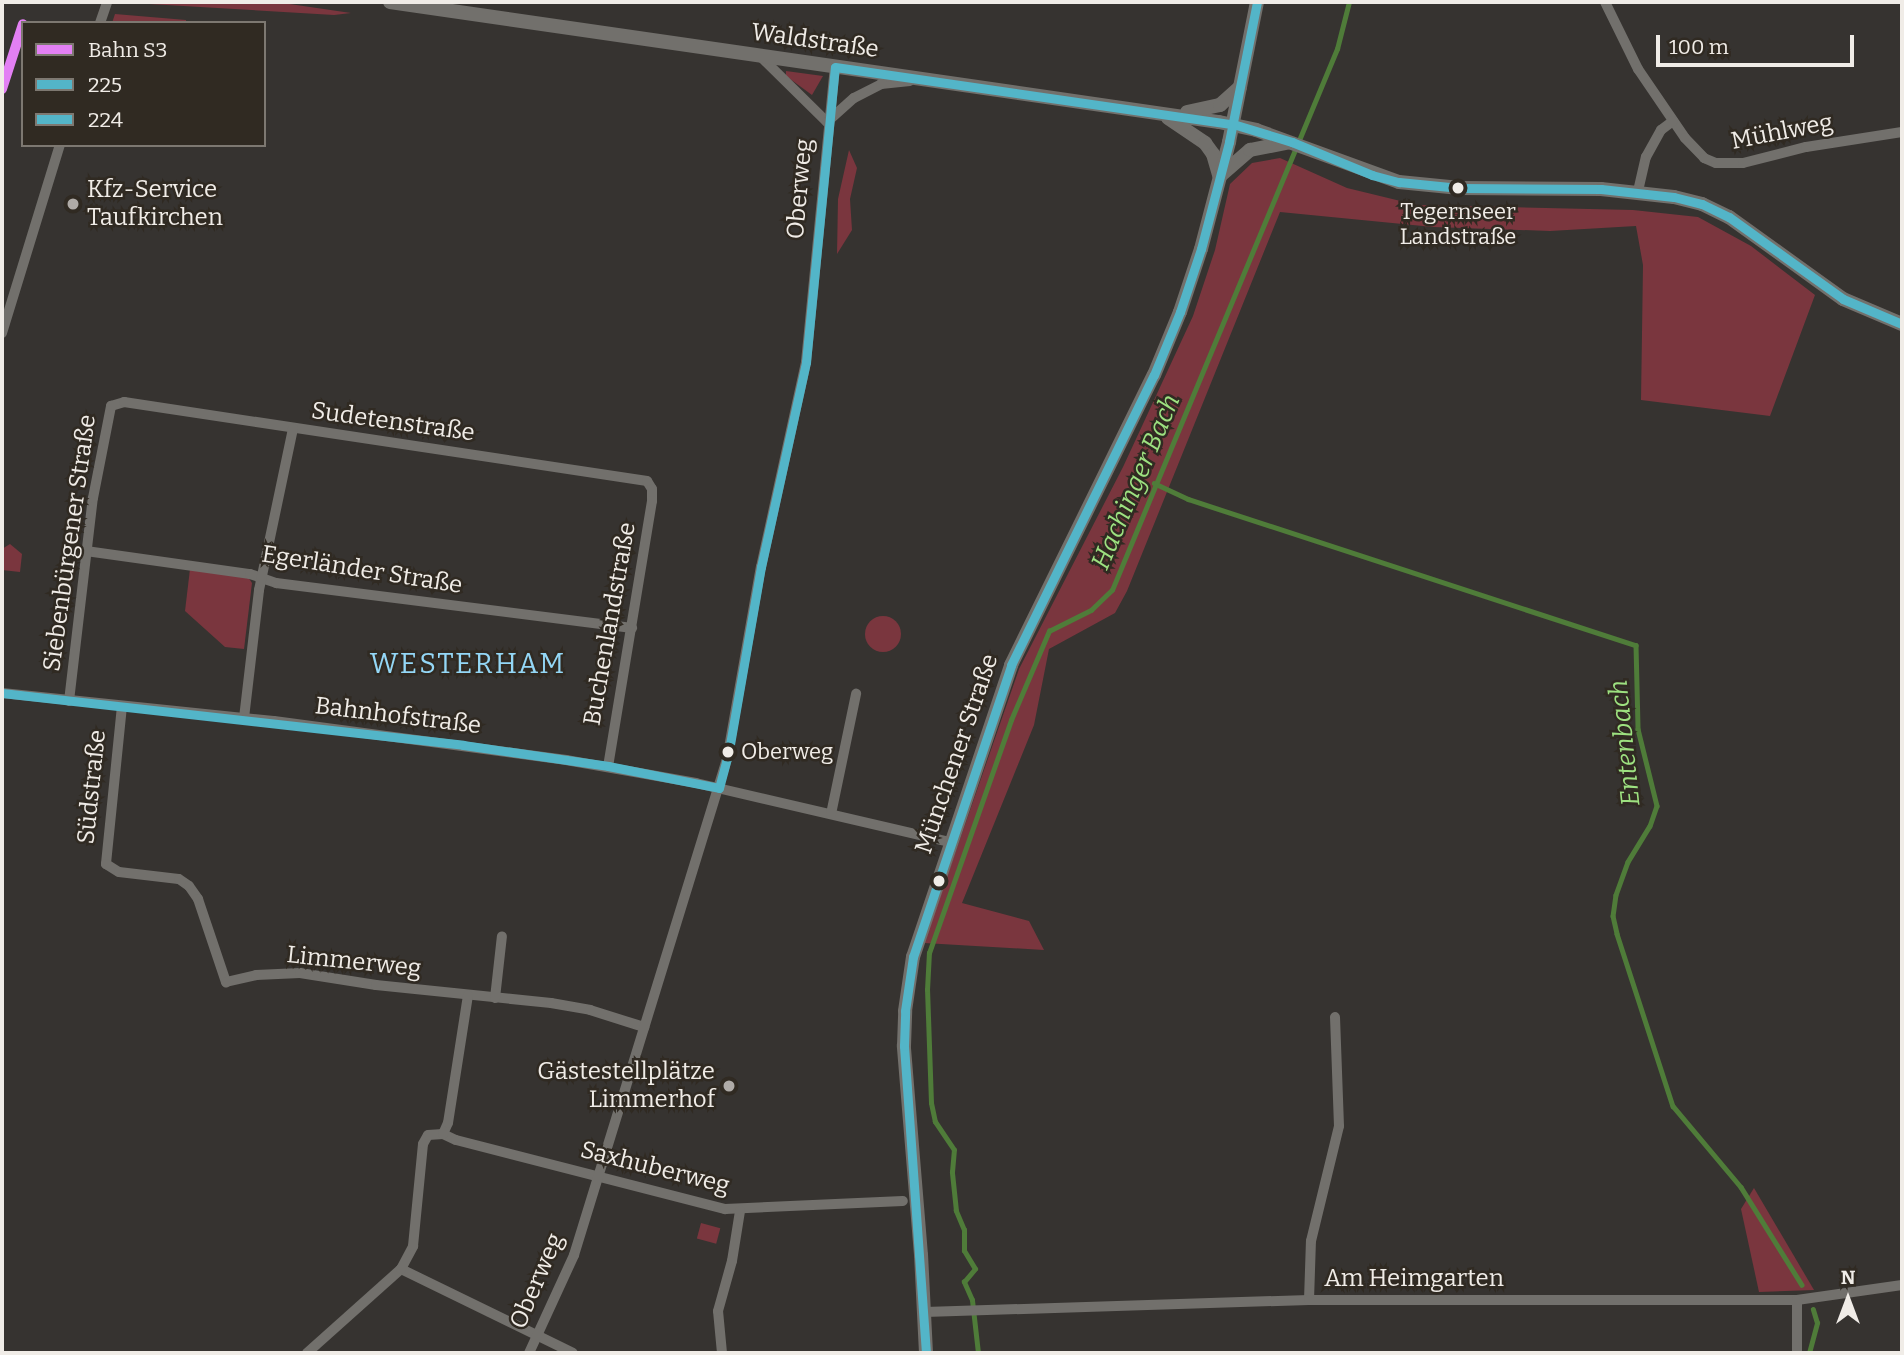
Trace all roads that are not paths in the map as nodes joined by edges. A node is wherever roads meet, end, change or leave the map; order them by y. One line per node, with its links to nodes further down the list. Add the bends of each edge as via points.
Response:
1 (390, 2): 6 (main road, Waldstraße)
2 (1256, 2): 9 (main road, Münchener Straße)
3 (1605, 2): 12 (street, Mühlweg, via 1628,52)
4 (107, 4): 5 (street)
5 (101, 21)
6 (761, 57): 7 (main road, Waldstraße); 11 (street, Oberweg)
7 (835, 67): 8 (main road, Waldstraße); 11 (street, Oberweg)
8 (923, 80): 10 (main road, Waldstraße); 11 (street, Oberweg, via 881,84 854,98)
9 (1240, 88): 10 (main road, via 1208,109); 13 (main road, Münchener Straße)
10 (1158, 113): 13 (main road, Waldstraße); 17 (main road, via 1182,124 1205,143)
11 (827, 121): 33 (street, Oberweg, via 806,362)
12 (1673, 121): 14 (street, Mühlweg, via 1704,158 1725,164); 18 (street, via 1661,130 1646,157)
13 (1233, 124): 15 (main road); 17 (main road, Münchener Straße)
14 (1902, 132)
15 (1292, 142): 17 (main road, via 1250,150); 18 (main road, via 1372,175 1426,186)
16 (59, 147): 20 (street)
17 (1220, 177): 35 (main road, Münchener Straße, via 1180,312 1154,375 1012,665)
18 (1638, 191): 19 (main road, via 1702,204 1730,217 1843,299)
19 (1902, 324)
20 (2, 332)
21 (124, 402): 22 (street, Sudetenstraße); 24 (street, Siebenbürgener Straße, via 111,406)
22 (293, 429): 23 (street, Sudetenstraße, via 647,481); 25 (street)
23 (652, 489): 26 (street, Buchenlandstraße)
24 (86, 551): 25 (street, Egerländer Straße); 29 (street, Siebenbürgener Straße)
25 (261, 577): 26 (street, Egerländer Straße, via 276,583); 31 (street)
26 (632, 628): 32 (street, Buchenlandstraße)
27 (2, 693): 29 (street, Bahnhofstraße)
28 (856, 694): 34 (street)
29 (69, 701): 30 (street, Bahnhofstraße)
30 (122, 706): 31 (street, Bahnhofstraße); 36 (street, Südstraße, via 106,853)
31 (244, 718): 32 (street, Bahnhofstraße)
32 (608, 766): 33 (street, Bahnhofstraße)
33 (719, 788): 34 (street, Bahnhofstraße); 41 (street, Oberweg)
34 (831, 814): 35 (street, Bahnhofstraße)
35 (950, 842): 50 (main road, Münchener Straße, via 913,957 905,1011)
36 (111, 870): 38 (street, Limmerweg, via 179,878 189,886 198,899 226,982 300,973)
37 (502, 936): 39 (street)
38 (468, 996): 39 (street, Limmerweg); 42 (street)
39 (495, 998): 41 (street, Limmerweg, via 590,1010)
40 (1335, 1017): 48 (street, via 1339,1126 1311,1241)
41 (644, 1027): 43 (street, Oberweg)
42 (443, 1134): 43 (street, Saxhuberweg); 46 (street, via 428,1135 423,1144 416,1234)
43 (598, 1175): 45 (street, Saxhuberweg); 51 (street, Oberweg, via 574,1255)
44 (903, 1201): 45 (street, Saxhuberweg)
45 (740, 1211): 55 (street, via 718,1311)
46 (401, 1269): 51 (street); 52 (street)
47 (1902, 1285): 49 (street, Am Heimgarten)
48 (1309, 1300): 49 (street, Am Heimgarten); 50 (street, Am Heimgarten)
49 (1797, 1300): 57 (street)
50 (925, 1312): 56 (main road, Münchener Straße)
51 (538, 1336): 53 (street, Oberweg); 54 (street)
52 (307, 1353)
53 (528, 1353)
54 (573, 1353)
55 (722, 1353)
56 (926, 1353)
57 (1797, 1353)

